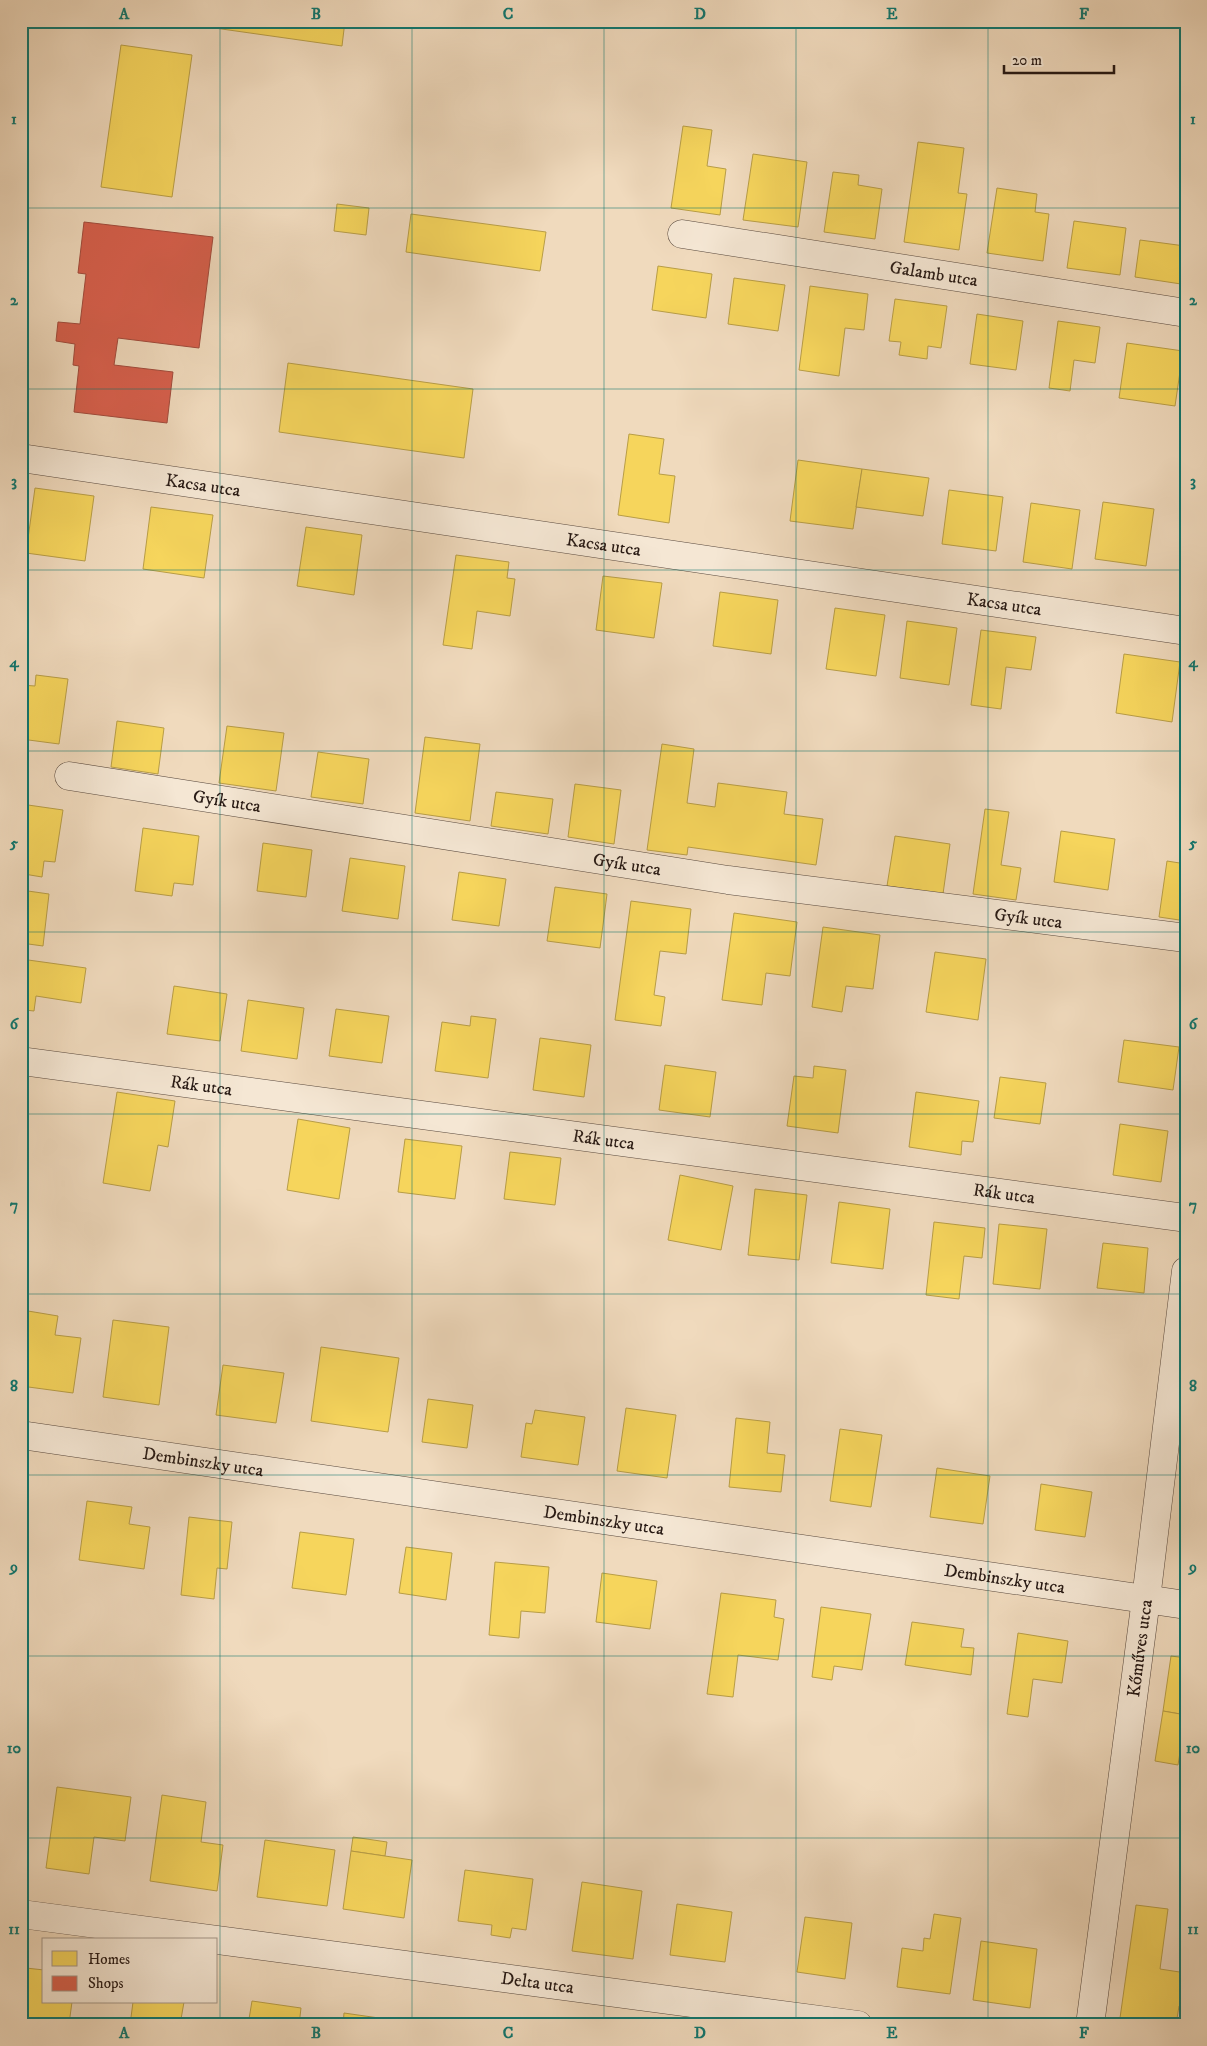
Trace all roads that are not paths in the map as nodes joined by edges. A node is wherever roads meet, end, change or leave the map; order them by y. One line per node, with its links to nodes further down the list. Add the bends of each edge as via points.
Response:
1 (682, 234): 2 (street, Galamb utca)
2 (1186, 313)
3 (21, 458): 4 (street, Kacsa utca)
4 (1186, 631)
5 (70, 776): 6 (street, Gyík utca, via 728,880)
6 (1186, 938)
7 (21, 1061): 8 (street, Rák utca)
8 (1186, 1218)
9 (1186, 1271): 11 (street, Kőműves utca)
10 (21, 1435): 11 (street, Dembinszky utca)
11 (1146, 1600): 12 (street, Dembinszky utca); 17 (street, Kőműves utca)
12 (1186, 1605)
13 (21, 1914): 14 (street, Delta utca)
14 (202, 1938)
15 (218, 1940): 16 (street, Delta utca)
16 (858, 2025)
17 (1090, 2025)

